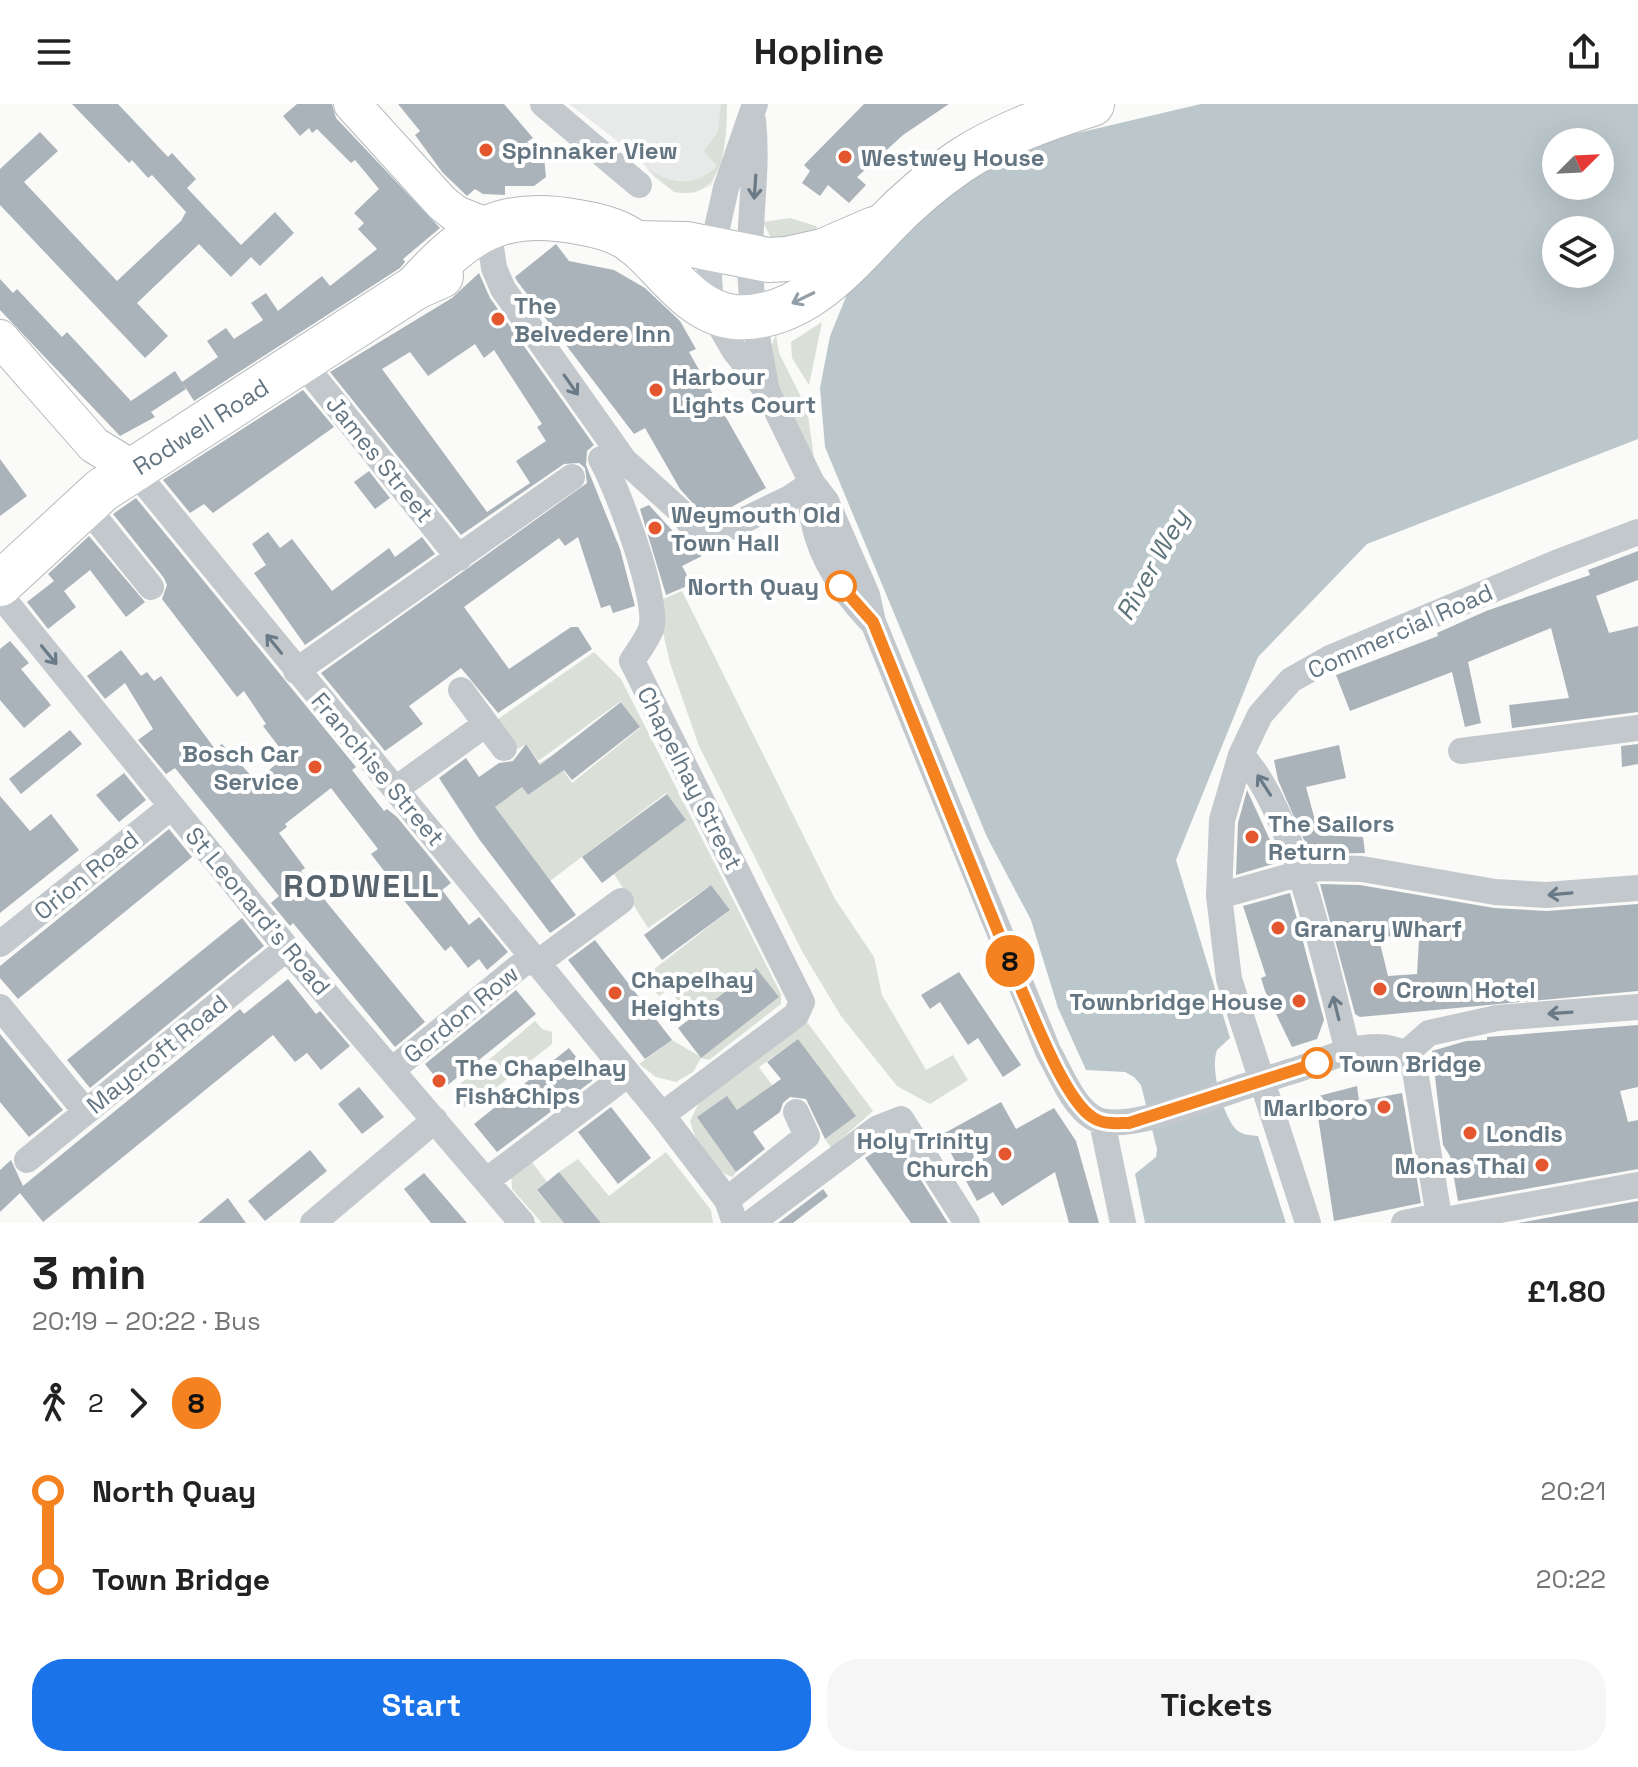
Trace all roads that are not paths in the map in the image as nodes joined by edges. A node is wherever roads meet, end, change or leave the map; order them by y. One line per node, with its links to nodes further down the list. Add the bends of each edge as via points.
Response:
1 (352, 104): 7 (main road, via 442,203)
2 (543, 104): 5 (street)
3 (1092, 104): 6 (highway, via 973,154)
4 (754, 110): 9 (street, one-way to 9, via 757,159); 9 (street, via 734,163)
5 (639, 185)
6 (887, 223): 9 (highway, via 802,257); 11 (highway, one-way to 11, via 822,288)
7 (499, 230): 8 (highway, via 542,216 586,223); 13 (highway, Rodwell Road, via 443,257 416,287); 18 (street, one-way to 18, via 494,268 503,289 615,448 703,540)
8 (634, 243): 9 (highway, via 687,244); 10 (highway)
9 (731, 253): 10 (street); 11 (street)
10 (711, 310): 11 (highway, via 735,317); 14 (street)
11 (754, 315): 14 (street)
12 (0, 338): 16 (main road, via 94,445)
13 (301, 361): 16 (highway, Rodwell Road); 21 (street, James Street)
14 (767, 391): 18 (street)
15 (601, 459): 49 (street, Chapelhay Street, via 613,480 650,594 651,629 632,661 802,1002 796,1015)
16 (133, 469): 19 (highway, Rodwell Road); 25 (street, Franchise Street, one-way to 16)
17 (572, 477): 21 (street)
18 (812, 483): 51 (street, via 826,501 855,566 1048,1051 1082,1108)
19 (84, 504): 22 (highway, Rodwell Road); 23 (street)
20 (1638, 532): 31 (street, Commercial Road, via 1330,658 1291,680 1260,715)
21 (459, 558): 25 (street)
22 (0, 584)
23 (151, 587)
24 (0, 595): 33 (street, St Leonard's Road, one-way to 33)
25 (296, 671): 32 (street, Franchise Street)
26 (461, 690): 27 (street)
27 (486, 724): 29 (street); 32 (street)
28 (1638, 728): 30 (street)
29 (504, 748)
30 (1461, 751)
31 (1241, 755): 34 (street, one-way to 31, via 1272,798); 36 (street, Commercial Road, via 1222,820)
32 (397, 788): 40 (street, Franchise Street)
33 (171, 807): 38 (street, Orion Road); 39 (street, St Leonard's Road)
34 (1299, 874): 35 (street, one-way to 34, via 1546,895 1495,892 1362,869 1319,868); 36 (street); 43 (street, one-way to 34)
35 (1638, 888)
36 (1219, 896): 63 (street, Commercial Road, via 1229,979)
37 (621, 901): 40 (street, Gordon Row)
38 (0, 944)
39 (287, 948): 45 (street, St Leonard's Road); 47 (street, Maycroft Road)
40 (534, 960): 45 (street, Gordon Row); 46 (street, Franchise Street)
41 (0, 1007): 47 (street)
42 (1638, 1007): 44 (street, one-way to 44, via 1497,1018 1429,1033)
43 (1348, 1052): 44 (street, via 1380,1046); 51 (street, bridge, via 1142,1119)
44 (1405, 1054): 57 (street, via 1415,1071)
45 (392, 1070): 50 (street, St Leonard's Road)
46 (628, 1074): 49 (street, Franchise Street); 54 (street)
47 (86, 1112): 53 (street, Maycroft Road)
48 (796, 1112): 56 (street, via 807,1136)
49 (662, 1115): 56 (street, Franchise Street)
50 (435, 1120): 54 (street, St Leonard's Road); 58 (street)
51 (1102, 1122): 62 (street)
52 (860, 1126): 60 (street)
53 (27, 1160)
54 (486, 1181): 59 (street, St Leonard's Road)
55 (1638, 1185): 57 (street)
56 (731, 1211)
57 (1439, 1220): 64 (street)
58 (313, 1223)
59 (522, 1223)
60 (750, 1223): 61 (street, via 878,1128 901,1119)
61 (967, 1223)
62 (1123, 1223)
63 (1308, 1223)
64 (1404, 1223)

